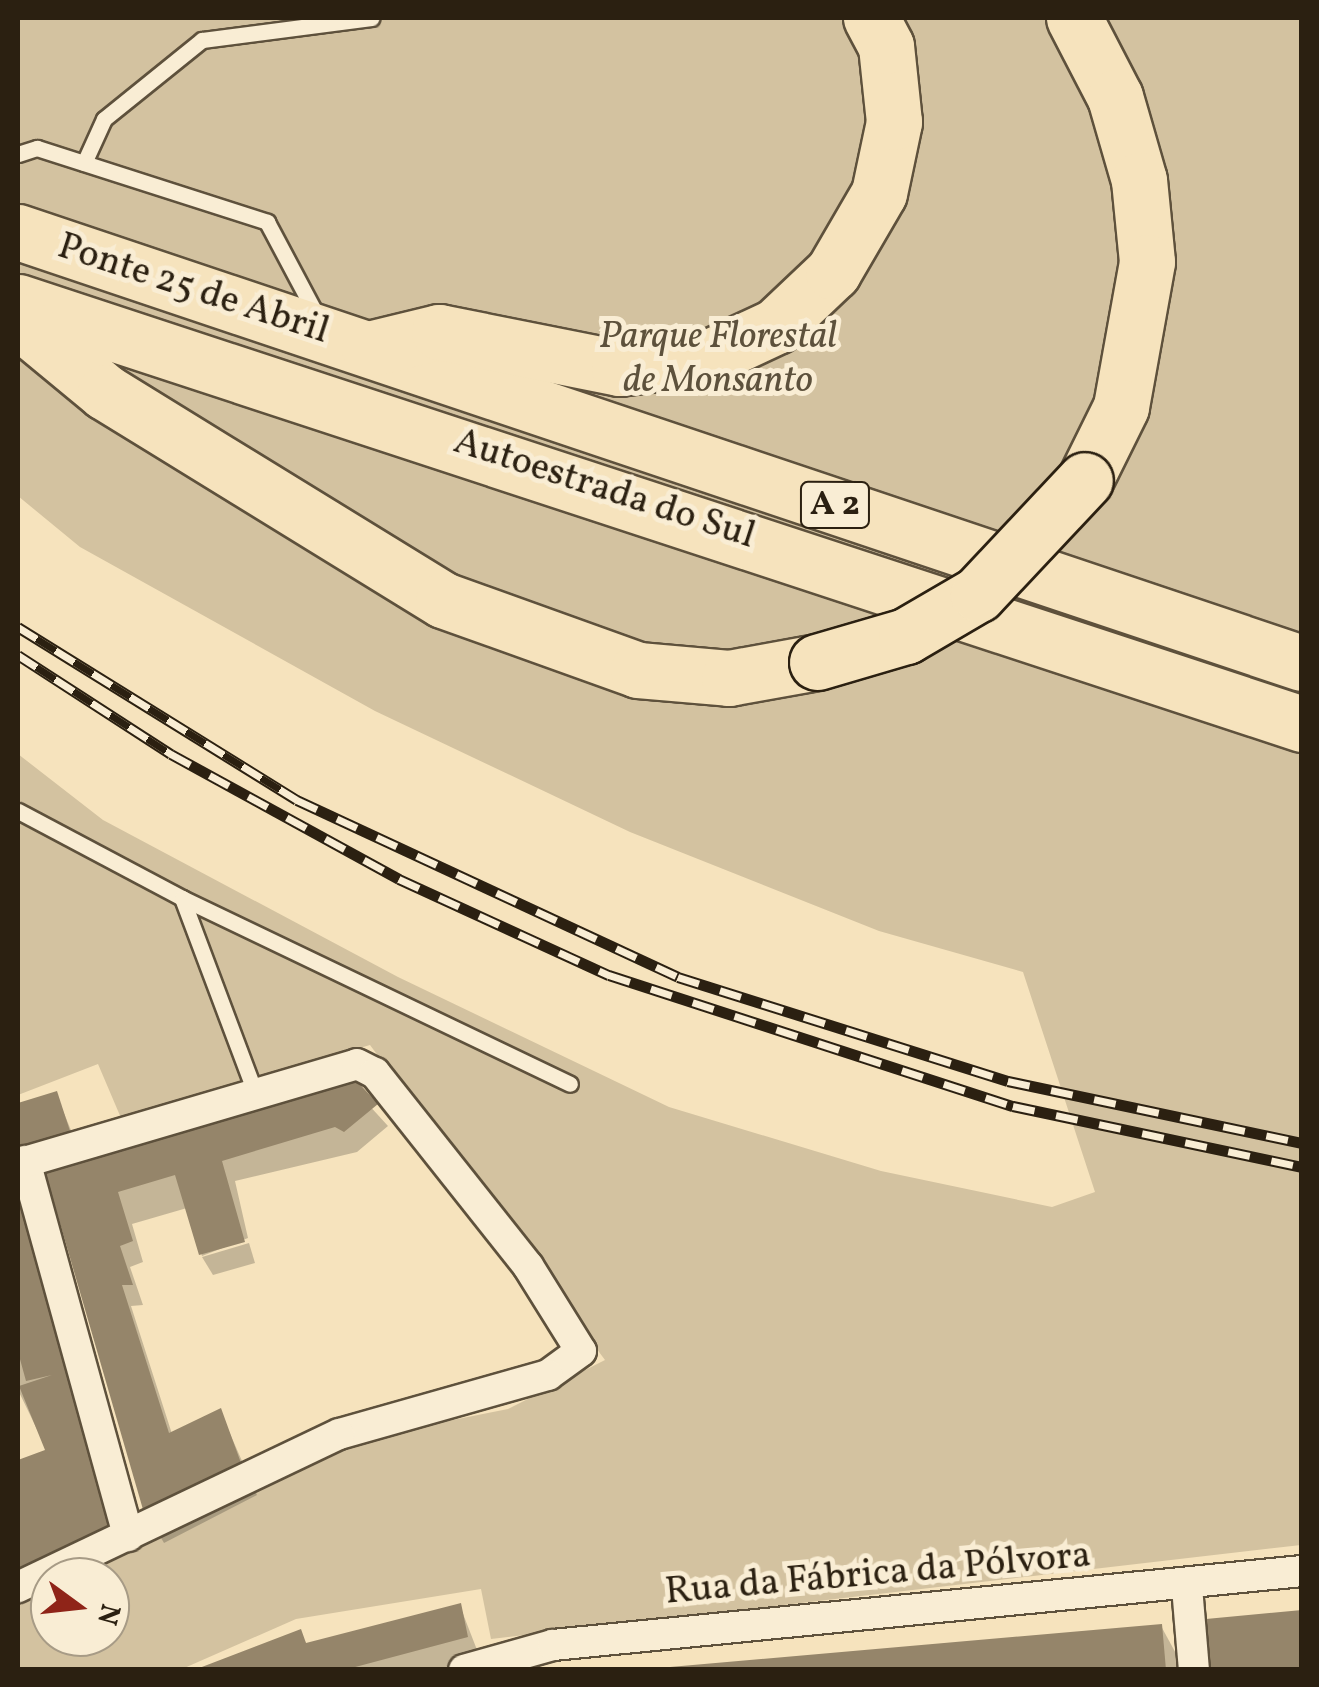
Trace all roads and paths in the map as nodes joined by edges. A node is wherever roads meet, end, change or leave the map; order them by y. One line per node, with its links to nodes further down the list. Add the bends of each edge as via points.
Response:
1 (372, 18): 5 (lane, via 202,40 104,120)
2 (871, 18): 9 (highway, via 886,46 894,122 880,193 833,272 776,326 712,356 618,368 440,332)
3 (1074, 18): 8 (highway, bridge, via 1120,113 1139,180 1147,262 1121,406 1085,480 978,594 906,636 818,662 729,678 638,670 444,600 105,392)
4 (18, 154): 5 (lane, via 37,148)
5 (84, 163): 9 (lane, via 267,222)
6 (18, 232): 9 (highway, Ponte 25 de Abril / A 2)
7 (18, 302): 11 (highway, Autoestrada do Sul / A 2)
8 (18, 320)
9 (348, 342): 10 (highway, Autoestrada do Sul / A 2)
10 (1302, 662)
11 (1302, 724)
12 (18, 811): 13 (lane)
13 (182, 898): 14 (lane); 15 (lane)
14 (570, 1084)
15 (253, 1088): 16 (street); 17 (street, via 335,1066 375,1073 569,1324 578,1360 498,1391 339,1434)
16 (21, 1162): 17 (street)
17 (128, 1536): 19 (street)
18 (1302, 1575): 20 (street, Rua da Fábrica da Pólvora)
19 (18, 1587)
20 (1187, 1588): 21 (street, Rua da Fábrica da Pólvora, via 553,1645); 22 (street)
21 (464, 1670)
22 (1194, 1670)

